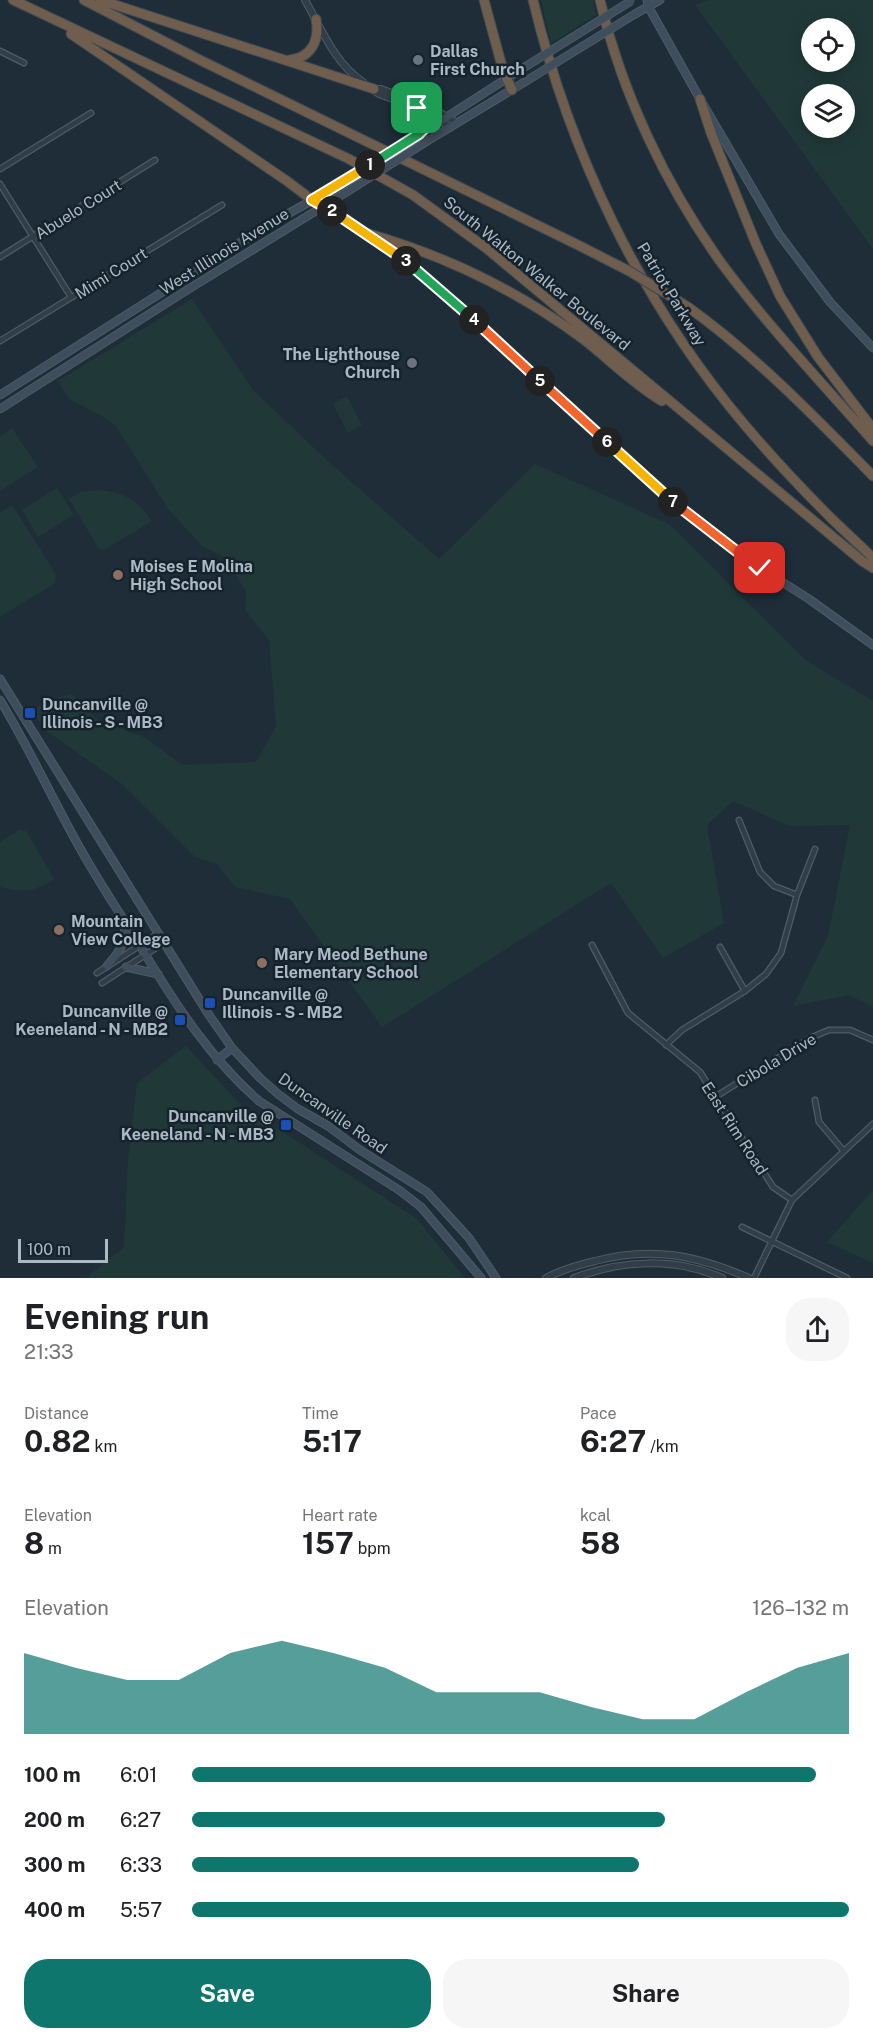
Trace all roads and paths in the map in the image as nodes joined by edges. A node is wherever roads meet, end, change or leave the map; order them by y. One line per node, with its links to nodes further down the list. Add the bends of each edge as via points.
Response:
1 (13, 0): 11 (highway, South Walton Walker Boulevard)
2 (84, 0): 49 (highway, South Walton Walker Boulevard, bridge, via 629,271 729,338 772,375)
3 (100, 0): 14 (highway)
4 (306, 0): 12 (street)
5 (484, 0): 16 (highway)
6 (533, 0): 50 (highway, Patriot Parkway, via 578,143 613,223 666,316 742,422 802,489)
7 (600, 0): 48 (highway, via 637,112 698,227 748,298)
8 (660, 0): 10 (main road, West Illinois Avenue)
9 (632, 1): 16 (main road, West Illinois Avenue, bridge)
10 (648, 3): 18 (main road, West Illinois Avenue, bridge); 19 (main road)
11 (47, 17): 29 (highway); 46 (highway, South Walton Walker Boulevard, via 349,159 413,195 486,248)
12 (316, 20): 14 (highway, via 313,48 297,59); 17 (street, via 347,69)
13 (0, 51): 15 (street)
14 (281, 60): 17 (highway)
15 (24, 63)
16 (506, 79): 18 (highway); 22 (main road, West Illinois Avenue)
17 (374, 89): 20 (street); 22 (street)
18 (512, 90): 24 (main road, West Illinois Avenue)
19 (700, 99): 41 (main road, via 779,234 830,302); 47 (highway, via 780,296 818,357)
20 (417, 108): 23 (street); 25 (main road, via 426,122)
21 (91, 113): 27 (street)
22 (447, 116): 23 (main road, West Illinois Avenue); 24 (street)
23 (440, 121): 24 (street); 25 (main road, West Illinois Avenue)
24 (454, 125): 31 (main road, West Illinois Avenue, bridge)
25 (418, 135): 29 (main road, West Illinois Avenue, bridge)
26 (155, 160): 33 (street, Abuelo Court)
27 (0, 169)
28 (0, 184): 33 (street)
29 (312, 200): 31 (main road); 34 (main road, West Illinois Avenue)
30 (222, 205): 39 (street, Mimi Court)
31 (324, 206): 32 (main road); 35 (main road, West Illinois Avenue)
32 (366, 233): 46 (highway, via 461,267 518,297 582,338 658,398); 52 (main road, via 429,279 684,512)
33 (33, 237): 36 (street, Abuelo Court); 39 (street)
34 (240, 243): 35 (main road); 37 (main road, West Illinois Avenue)
35 (245, 254): 38 (main road, West Illinois Avenue)
36 (0, 257)
37 (182, 279): 38 (main road); 42 (main road, West Illinois Avenue)
38 (187, 290): 43 (main road, West Illinois Avenue)
39 (71, 297): 40 (street, Mimi Court)
40 (0, 341)
41 (873, 348)
42 (27, 377): 43 (main road); 44 (main road, West Illinois Avenue)
43 (33, 388): 45 (main road, West Illinois Avenue)
44 (0, 395)
45 (0, 409)
46 (693, 420): 51 (highway, South Walton Walker Boulevard)
47 (873, 429)
48 (873, 441)
49 (873, 476)
50 (871, 556)
51 (873, 568)
52 (873, 645)
53 (0, 679): 59 (main road, Duncanville Road)
54 (0, 700): 58 (main road, Duncanville Road, via 81,850)
55 (739, 820): 57 (street, via 760,872 774,886)
56 (815, 849): 57 (street)
57 (797, 895): 70 (street, via 781,953 766,974)
58 (123, 918): 61 (main road, Duncanville Road); 65 (main road, via 125,938 120,952)
59 (159, 933): 60 (main road, Duncanville Road); 61 (street)
60 (165, 942): 64 (street); 73 (main road, Duncanville Road)
61 (140, 945): 64 (main road, Duncanville Road); 65 (street)
62 (592, 945): 72 (street, East Rim Road, via 628,1013)
63 (720, 947): 70 (street)
64 (146, 955): 66 (street); 68 (main road, Duncanville Road)
65 (107, 966): 67 (street)
66 (126, 967): 68 (main road); 69 (street)
67 (97, 973)
68 (158, 974): 74 (main road, Duncanville Road)
69 (102, 983)
70 (745, 992): 72 (street, via 682,1030)
71 (873, 1040): 75 (street, Cibola Drive, via 850,1030 829,1030)
72 (666, 1045): 75 (street, East Rim Road, via 700,1072)
73 (232, 1048): 74 (main road); 78 (main road, Duncanville Road, via 278,1094)
74 (217, 1060): 79 (main road, Duncanville Road, via 259,1101)
75 (715, 1097): 81 (street, East Rim Road, via 773,1187)
76 (815, 1100): 80 (street, via 819,1122)
77 (873, 1124): 80 (street)
78 (328, 1126): 79 (main road); 82 (main road, Duncanville Road)
79 (320, 1139): 83 (main road, Duncanville Road, via 399,1190)
80 (843, 1150): 81 (street)
81 (792, 1200): 85 (street)
82 (436, 1202): 83 (main road); 87 (main road, Duncanville Road, via 469,1238)
83 (426, 1213): 86 (main road, Duncanville Road)
84 (742, 1227): 85 (street)
85 (772, 1242): 92 (street); 93 (street)
86 (481, 1278)
87 (496, 1278)
88 (546, 1278): 91 (street, via 608,1258 652,1253 698,1259)
89 (574, 1278): 90 (street, via 620,1265 651,1264 671,1264)
90 (722, 1278)
91 (749, 1278)
92 (754, 1278)
93 (847, 1278)

